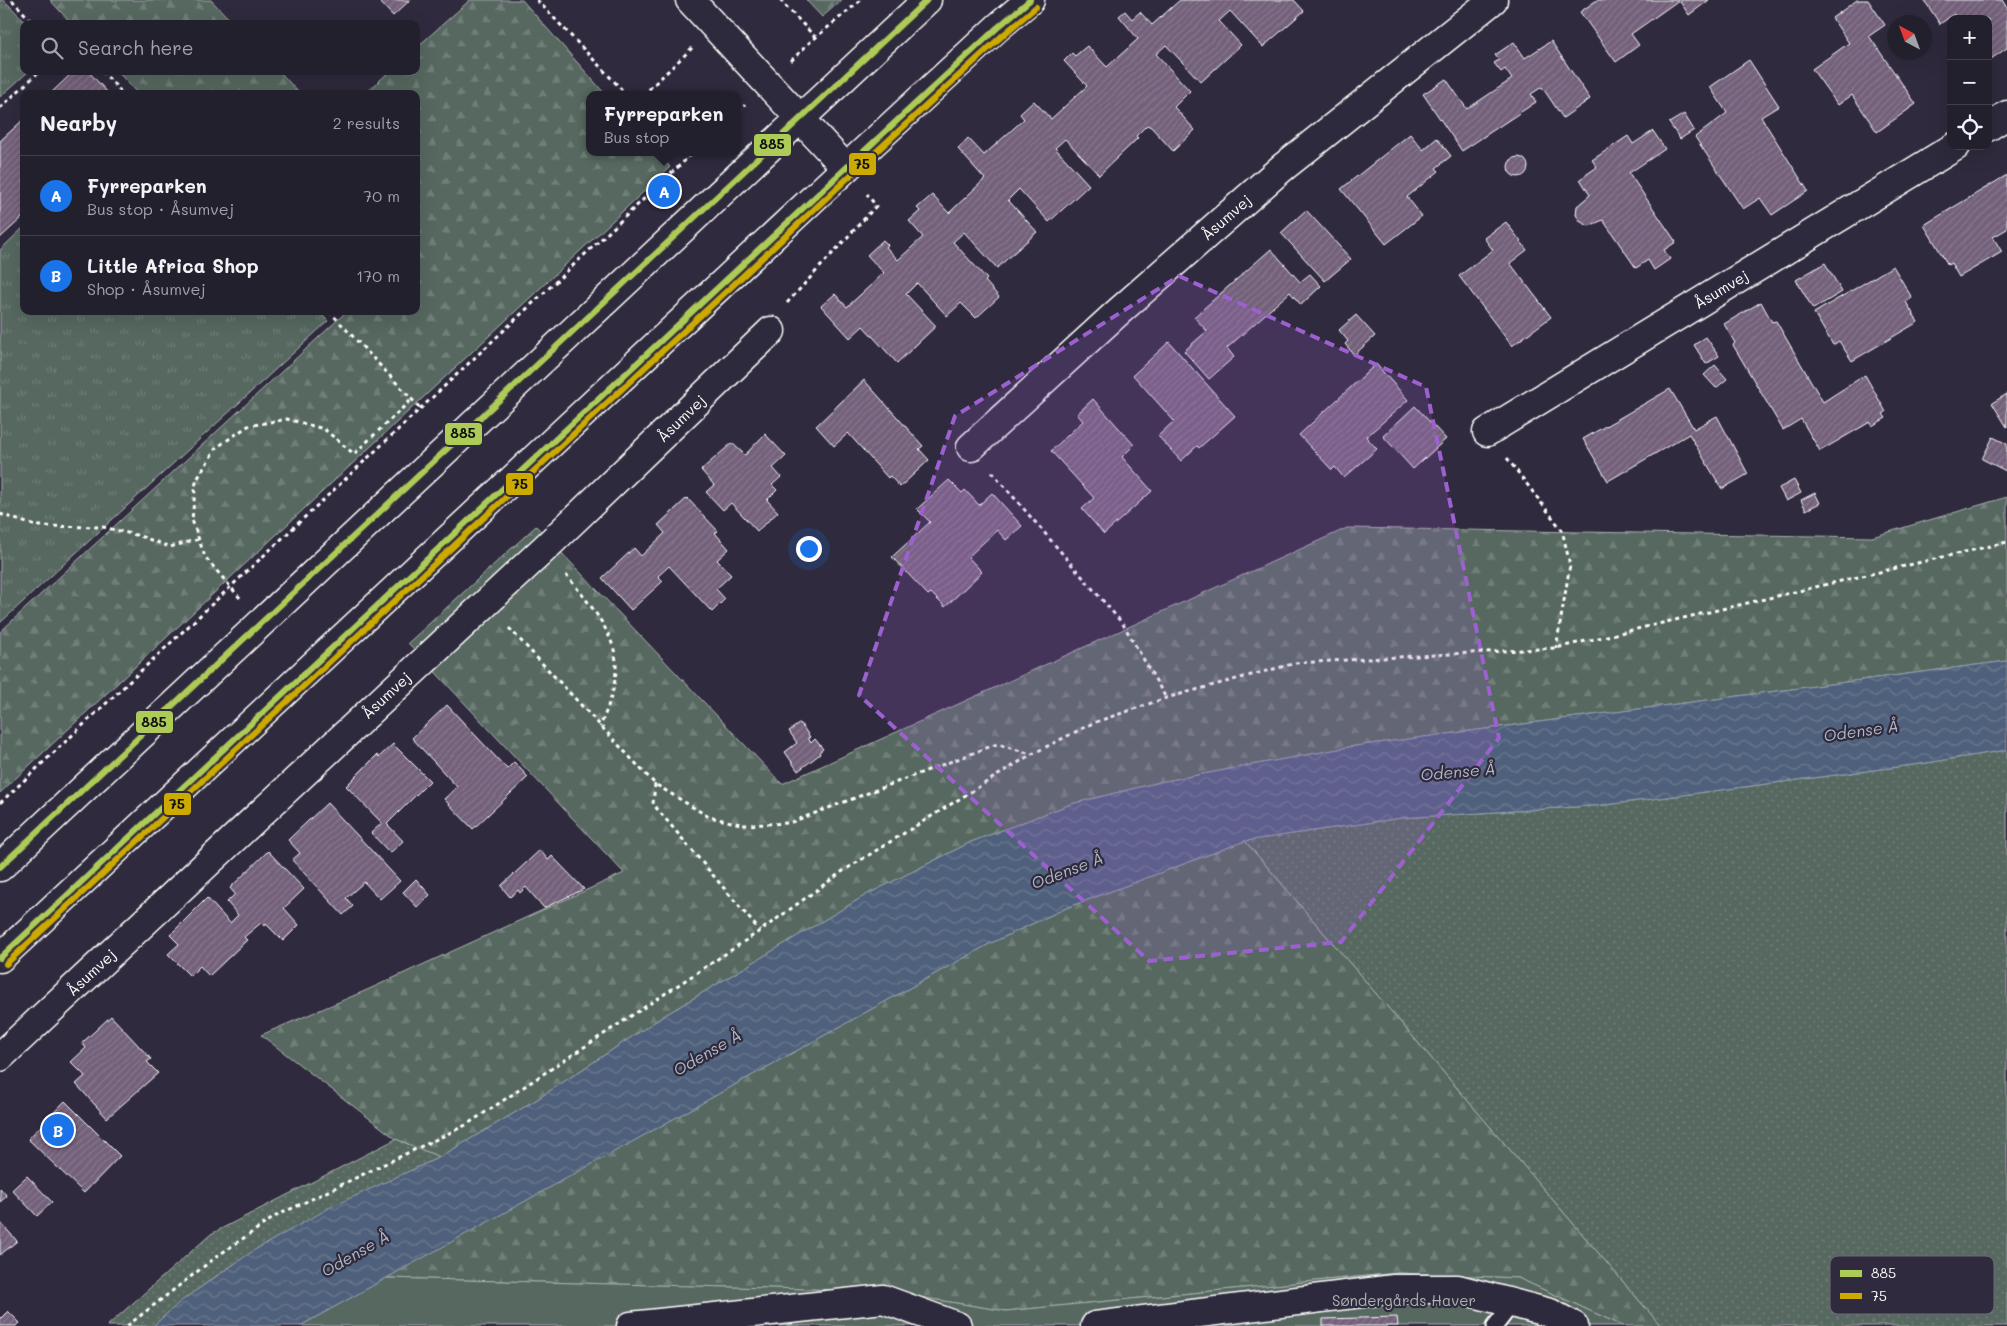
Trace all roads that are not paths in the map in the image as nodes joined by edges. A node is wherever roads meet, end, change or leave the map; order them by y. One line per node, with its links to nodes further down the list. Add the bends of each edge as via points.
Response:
1 (690, 0): 6 (street)
2 (927, 0): 6 (street)
3 (1030, 0): 9 (street)
4 (1494, 0): 12 (street, Åsumvej, via 1282,168)
5 (2007, 115): 7 (street)
6 (800, 118): 9 (street); 13 (street)
7 (1992, 124)
8 (1949, 150): 11 (street, Åsumvej)
9 (846, 168): 14 (street)
10 (771, 331): 15 (street, Åsumvej)
11 (1487, 432)
12 (971, 447)
13 (0, 867)
14 (0, 958)
15 (0, 1057)
16 (1512, 1304): 19 (street, via 1458,1289 1394,1289); 20 (lane); 21 (street, via 1550,1313)
17 (631, 1326): 18 (street, via 883,1299)
18 (958, 1326)
19 (1095, 1326)
20 (1495, 1326)
21 (1574, 1326)

